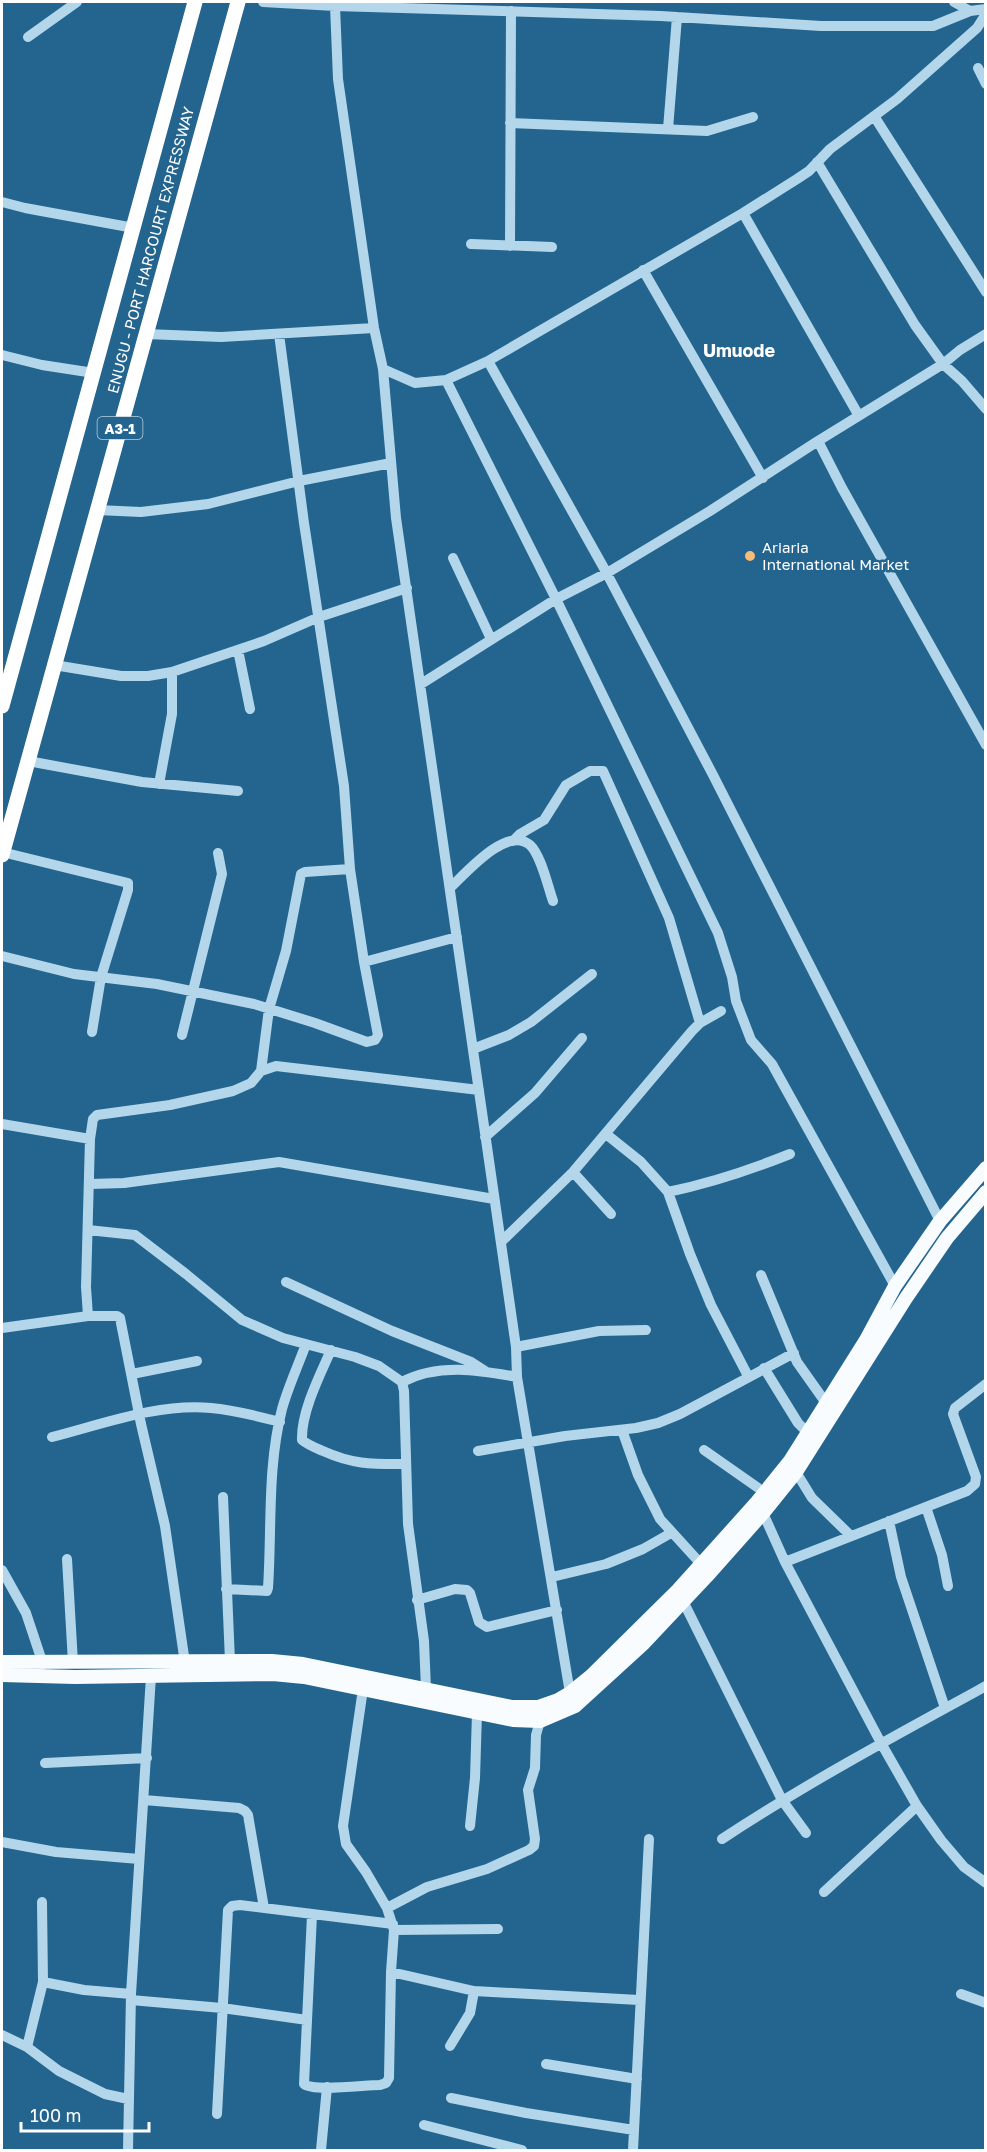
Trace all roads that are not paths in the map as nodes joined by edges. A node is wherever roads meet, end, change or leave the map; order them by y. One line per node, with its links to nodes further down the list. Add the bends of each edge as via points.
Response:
1 (77, 2): 12 (street)
2 (195, 2): 22 (highway, ENUGU - PORT HARCOURT EXPRESSWAY / A3-1)
3 (237, 2): 29 (highway, ENUGU - PORT HARCOURT EXPRESSWAY / A3-1)
4 (263, 2): 6 (street)
5 (954, 2): 9 (street)
6 (334, 6): 8 (street); 28 (street, via 338,79)
7 (986, 9): 9 (street)
8 (511, 11): 11 (street); 17 (street)
9 (970, 12): 11 (street, via 933,26 821,26)
10 (986, 14): 15 (street, via 977,28)
11 (676, 17): 18 (street)
12 (28, 37)
13 (978, 68): 14 (street)
14 (986, 84)
15 (873, 116): 19 (street); 27 (street)
16 (753, 117): 18 (street, via 707,131)
17 (510, 123): 18 (street); 24 (street)
18 (668, 129)
19 (817, 162): 21 (street); 34 (street, via 915,325)
20 (2, 202): 22 (street)
21 (743, 213): 26 (street); 39 (street)
22 (134, 228): 36 (highway, ENUGU - PORT HARCOURT EXPRESSWAY / A3-1)
23 (471, 244): 24 (street)
24 (510, 246): 25 (street)
25 (552, 247)
26 (643, 270): 33 (street); 42 (street)
27 (986, 292)
28 (374, 328): 30 (street); 35 (street)
29 (146, 334): 30 (street); 44 (highway, ENUGU - PORT HARCOURT EXPRESSWAY / A3-1)
30 (279, 334): 43 (street)
31 (986, 334): 34 (street)
32 (2, 355): 36 (street)
33 (488, 361): 37 (street); 46 (street)
34 (943, 364): 38 (street); 39 (street)
35 (382, 369): 37 (street, via 415,383); 41 (street)
36 (94, 373): 55 (highway, ENUGU - PORT HARCOURT EXPRESSWAY / A3-1)
37 (446, 380): 48 (street)
38 (986, 409)
39 (859, 416): 40 (street)
40 (818, 441): 42 (street); 57 (street)
41 (391, 463): 43 (street); 47 (street)
42 (763, 478): 46 (street)
43 (299, 481): 44 (street, via 208,504 141,512); 49 (street)
44 (97, 510): 52 (highway, ENUGU - PORT HARCOURT EXPRESSWAY / A3-1)
45 (453, 558): 50 (street)
46 (607, 573): 48 (street); 94 (street)
47 (406, 588): 49 (street); 54 (street)
48 (556, 599): 50 (street); 99 (street, via 718,933 751,1040 772,1064)
49 (319, 617): 51 (street); 64 (street, via 344,786)
50 (491, 639): 54 (street)
51 (238, 650): 53 (street); 56 (street)
52 (54, 665): 53 (street, via 121,676); 58 (highway, ENUGU - PORT HARCOURT EXPRESSWAY / A3-1)
53 (171, 672): 59 (street, via 172,714)
54 (421, 684): 65 (street)
55 (2, 706)
56 (250, 709)
57 (986, 745)
58 (28, 761): 59 (street); 63 (highway, ENUGU - PORT HARCOURT EXPRESSWAY / A3-1)
59 (159, 784): 60 (street)
60 (238, 791)
61 (513, 841): 65 (street, via 491,850); 66 (street, via 531,846); 75 (street, via 544,820 566,785 590,771 603,771 669,918)
62 (218, 853): 72 (street, via 222,874)
63 (2, 854): 71 (street, via 128,883)
64 (350, 869): 69 (street); 73 (street, via 301,874 286,951)
65 (450, 888): 67 (street)
66 (553, 901)
67 (457, 937): 69 (street); 79 (street)
68 (2, 956): 71 (street)
69 (364, 962): 73 (street, via 378,1029 375,1040 367,1042)
70 (592, 974): 79 (street, via 531,1022)
71 (101, 977): 72 (street); 76 (street)
72 (192, 991): 73 (street); 77 (street)
73 (269, 1009): 80 (street)
74 (721, 1011): 75 (street)
75 (700, 1023): 83 (street)
76 (92, 1032)
77 (182, 1035)
78 (582, 1038): 84 (street, via 535,1094)
79 (473, 1049): 81 (street)
80 (261, 1071): 81 (street, via 276,1066); 85 (street, via 251,1083 233,1091 98,1115 93,1119)
81 (479, 1090): 84 (street)
82 (2, 1124): 85 (street)
83 (606, 1134): 88 (street); 90 (street, via 641,1162)
84 (486, 1137): 92 (street)
85 (90, 1139): 89 (street)
86 (790, 1154): 90 (street, via 742,1173)
87 (986, 1168): 94 (main road)
88 (573, 1172): 93 (street); 96 (street)
89 (90, 1184): 92 (street, via 279,1162); 95 (street)
90 (668, 1192): 112 (street, via 711,1305)
91 (986, 1192): 125 (main road, via 947,1238 906,1298)
92 (494, 1199): 96 (street)
93 (611, 1214)
94 (940, 1221): 99 (main road)
95 (88, 1230): 100 (street); 103 (street, via 135,1235 242,1320)
96 (501, 1242): 104 (street)
97 (761, 1275): 106 (street)
98 (286, 1282): 109 (street)
99 (896, 1286): 115 (main road)
100 (88, 1316): 101 (street); 110 (street, via 120,1318)
101 (2, 1328)
102 (645, 1330): 104 (street, via 599,1331)
103 (306, 1344): 105 (street); 117 (street)
104 (516, 1347): 111 (street)
105 (331, 1350): 113 (street, via 379,1366); 124 (street, via 313,1391 302,1440 347,1461)
106 (794, 1353): 108 (street); 115 (street)
107 (197, 1361): 110 (street)
108 (764, 1368): 112 (street); 118 (street, via 798,1423 804,1429)
109 (486, 1371): 111 (street); 113 (street, via 449,1369 423,1373)
110 (132, 1374): 116 (street)
111 (517, 1377): 121 (street)
112 (748, 1377): 119 (street, via 680,1414)
113 (402, 1382): 124 (street)
114 (986, 1384): 128 (street, via 953,1414 975,1484)
115 (826, 1403): 118 (main road)
116 (139, 1415): 117 (street, via 210,1408); 120 (street); 145 (street, via 165,1526)
117 (280, 1422): 139 (street, via 270,1486 268,1588)
118 (811, 1427): 126 (main road)
119 (622, 1430): 121 (street); 131 (street, via 638,1475)
120 (52, 1437)
121 (529, 1443): 123 (street); 137 (street)
122 (704, 1449): 126 (street)
123 (478, 1451)
124 (406, 1464): 140 (street)
125 (796, 1472): 129 (main road); 132 (street, via 812,1498)
126 (764, 1492): 135 (main road)
127 (224, 1497): 139 (street)
128 (926, 1507): 130 (street); 138 (street)
129 (763, 1514): 134 (street); 141 (main road)
130 (889, 1521): 132 (street); 154 (street, via 901,1577)
131 (671, 1533): 135 (street); 137 (street, via 606,1564)
132 (851, 1536): 134 (street)
133 (67, 1559): 147 (street)
134 (786, 1562): 157 (street)
135 (701, 1564): 153 (main road, via 638,1631)
136 (2, 1570): 146 (street, via 26,1613)
137 (552, 1577): 142 (street)
138 (948, 1586)
139 (226, 1589): 143 (street)
140 (417, 1600): 142 (street, via 455,1589 467,1590 479,1622 487,1627); 152 (street)
141 (684, 1601): 156 (main road, via 575,1706); 161 (street)
142 (557, 1610): 153 (street)
143 (230, 1661): 145 (main road); 152 (main road, via 303,1664)
144 (2, 1662): 146 (main road)
145 (185, 1663): 147 (main road)
146 (43, 1664): 147 (main road)
147 (73, 1664)
148 (2, 1675): 149 (main road)
149 (151, 1676): 151 (main road, via 273,1674); 158 (street)
150 (986, 1686): 154 (street)
151 (363, 1689): 155 (main road); 173 (street, via 343,1826 346,1844)
152 (426, 1689): 153 (main road, via 521,1707 538,1707)
153 (570, 1693)
154 (945, 1708): 157 (street)
155 (477, 1713): 156 (main road); 163 (street, via 476,1778)
156 (540, 1721): 173 (street, via 535,1768 528,1790 534,1846 487,1869 427,1887)
157 (881, 1743): 161 (street); 162 (street)
158 (147, 1758): 159 (street); 160 (street)
159 (45, 1762)
160 (144, 1800): 168 (street); 172 (street, via 245,1810)
161 (783, 1800): 164 (street); 166 (street)
162 (917, 1806): 169 (street, via 964,1867); 170 (street)
163 (470, 1826)
164 (806, 1833)
165 (649, 1839): 182 (street)
166 (722, 1839)
167 (2, 1842): 168 (street)
168 (139, 1860): 181 (street)
169 (986, 1883)
170 (825, 1892)
171 (42, 1902): 178 (street)
172 (264, 1908): 174 (street); 184 (street, via 240,1905 228,1910)
173 (387, 1908): 175 (street)
174 (312, 1915): 175 (street); 185 (street)
175 (393, 1927): 176 (street); 177 (street)
176 (498, 1929)
177 (391, 1972): 179 (street); 191 (street, via 389,2078 380,2085)
178 (43, 1982): 181 (street); 188 (street)
179 (474, 1991): 182 (street); 187 (street, via 470,2013)
180 (961, 1994): 183 (street)
181 (131, 1997): 184 (street); 193 (street)
182 (639, 2000): 190 (street)
183 (986, 2003)
184 (222, 2008): 185 (street); 194 (street)
185 (307, 2020): 191 (street, via 304,2084)
186 (2, 2035): 188 (street)
187 (450, 2046)
188 (27, 2047): 193 (street, via 59,2071 105,2094)
189 (546, 2064): 190 (street)
190 (637, 2079): 196 (street)
191 (327, 2087): 198 (street)
192 (451, 2098): 196 (street)
193 (128, 2099): 197 (street)
194 (217, 2114)
195 (424, 2125): 199 (street)
196 (634, 2130): 200 (street)
197 (130, 2150)
198 (321, 2151)
199 (522, 2151)
200 (633, 2151)

